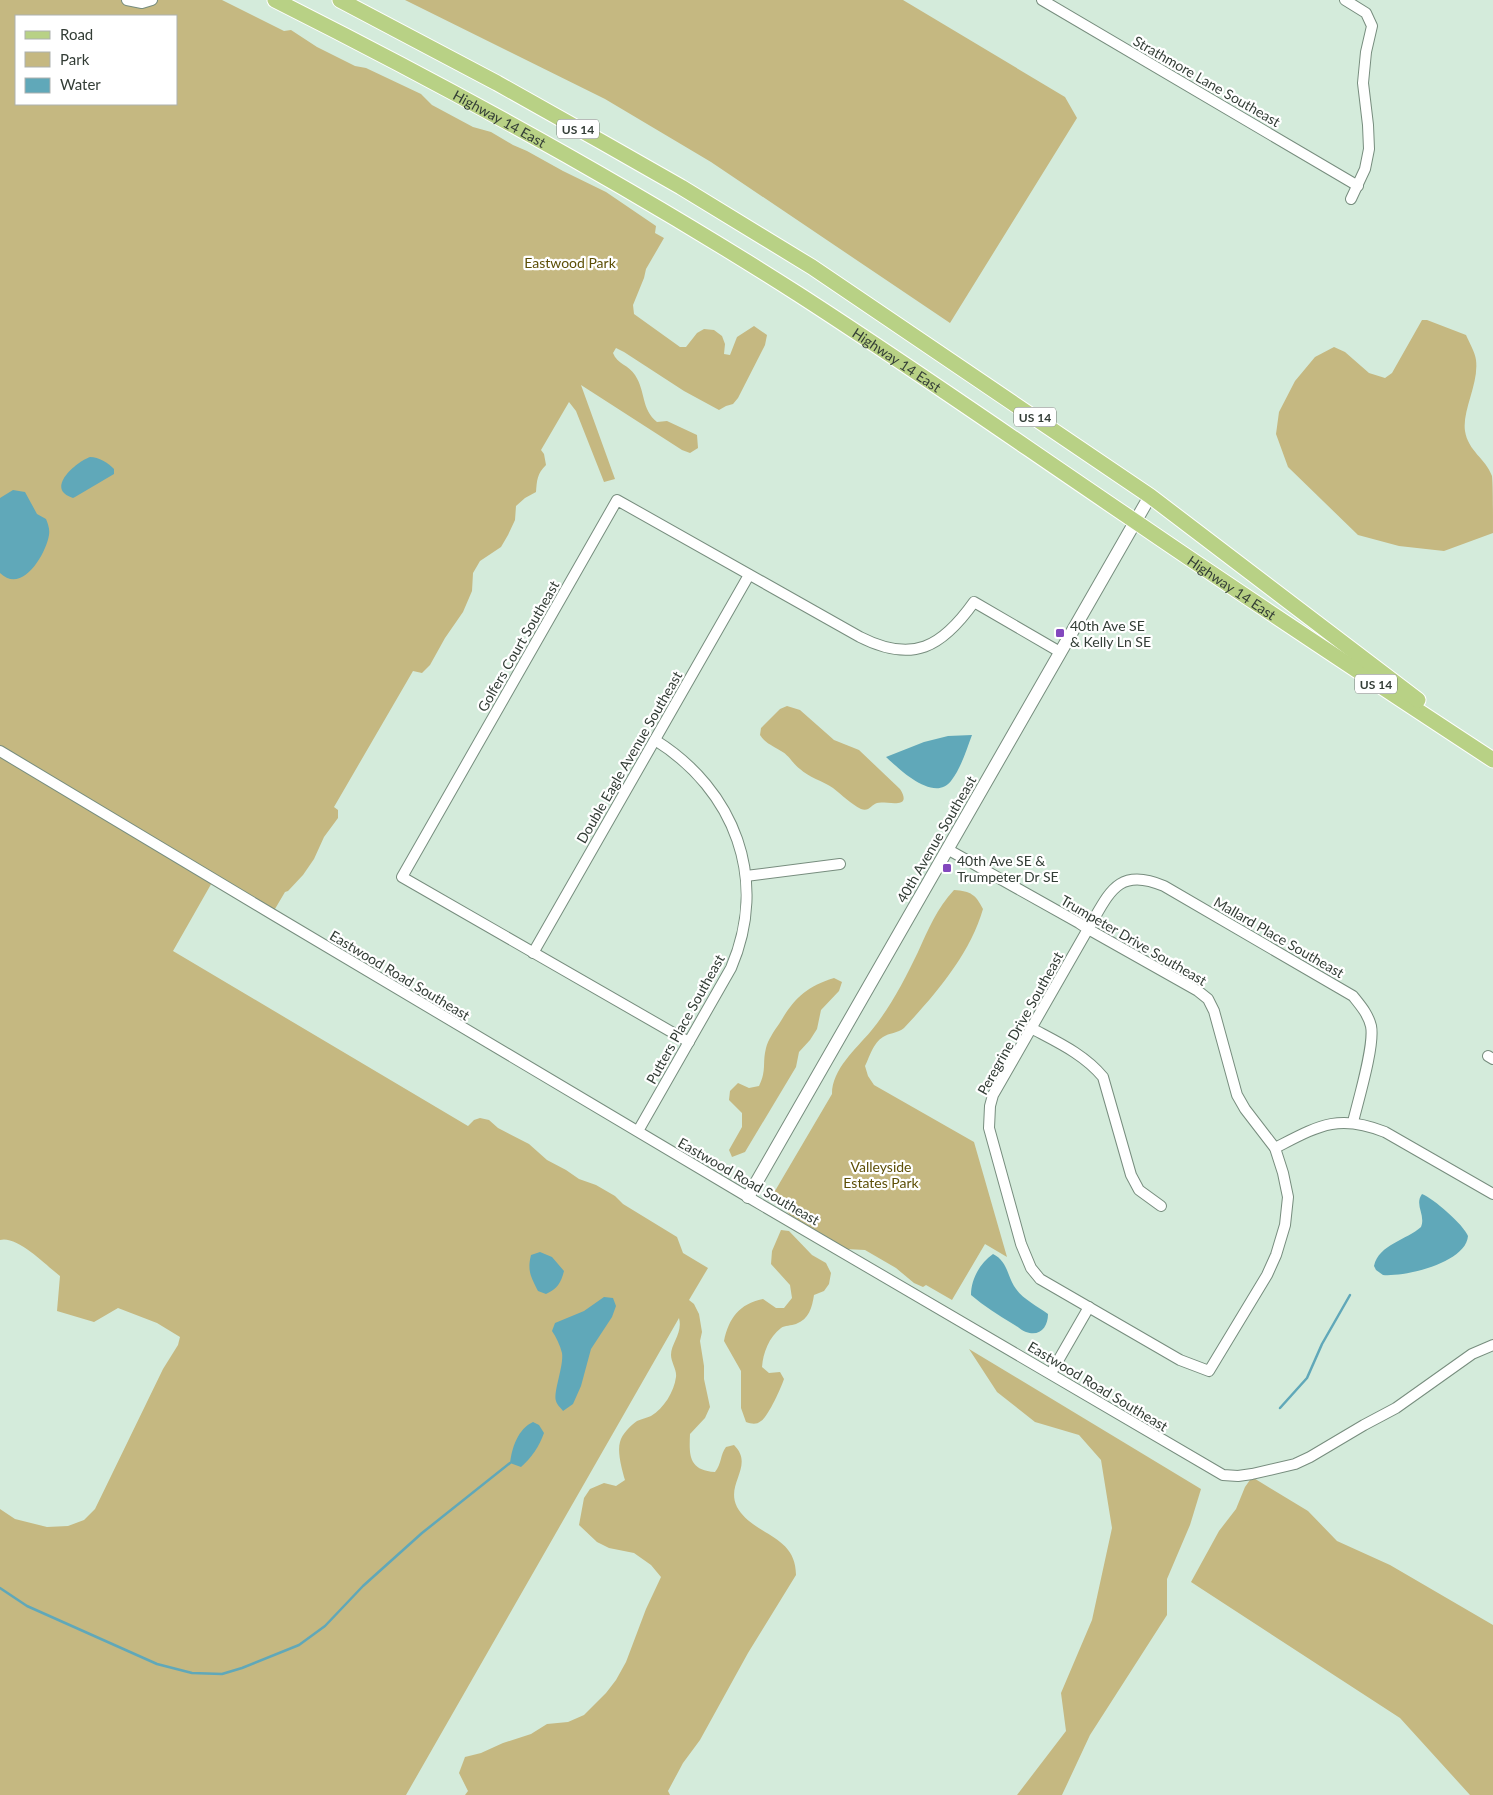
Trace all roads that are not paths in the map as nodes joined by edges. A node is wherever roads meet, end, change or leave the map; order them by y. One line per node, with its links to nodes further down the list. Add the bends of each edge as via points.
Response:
1 (127, 0): 2 (street, via 142,4)
2 (152, 0)
3 (276, 0): 10 (main road, Highway 14 East / US 14, via 482,107 698,232 848,326)
4 (340, 0): 9 (main road, Highway 14 East / US 14, via 497,83 748,228)
5 (1042, 0): 7 (street, Strathmore Lane Southeast)
6 (1345, 0): 7 (street, via 1366,12 1372,26 1363,82 1369,149)
7 (1358, 186): 8 (street)
8 (1351, 199)
9 (1150, 496): 10 (street, 40th Avenue Southeast); 15 (main road, Highway 14 East / US 14)
10 (1135, 521): 12 (street, 40th Avenue Southeast); 15 (main road, Highway 14 East / US 14)
11 (749, 575): 12 (street, Golfers Court Southeast, via 870,642 890,649 914,649 938,641 955,627 974,602); 13 (street, Double Eagle Avenue Southeast); 20 (street, Golfers Court Southeast, via 617,500 402,877)
12 (1060, 652): 16 (street, 40th Avenue Southeast)
13 (655, 740): 18 (street, Putters Place Southeast, via 692,768 717,796 738,843); 20 (street, Double Eagle Avenue Southeast)
14 (0, 751): 24 (street, Eastwood Road Southeast)
15 (1493, 760)
16 (947, 849): 19 (street, Trumpeter Drive Southeast); 27 (street, 40th Avenue Southeast)
17 (840, 864): 18 (street)
18 (746, 876): 22 (street, Putters Place Southeast, via 746,913 738,950 724,982)
19 (1088, 929): 21 (street, Peregrine Drive Southeast); 23 (street, Mallard Place Southeast, via 1114,888 1134,878 1148,879 1353,996 1368,1016 1372,1029); 25 (street, Trumpeter Drive Southeast, via 1208,999 1237,1095)
20 (533, 953): 22 (street, Golfers Court Southeast)
21 (1032, 1028): 28 (street, via 1081,1055 1103,1077 1131,1175 1139,1190); 29 (street, Peregrine Drive Southeast, via 993,1095 989,1128 1021,1244 1031,1268 1040,1279)
22 (689, 1042): 24 (street, Putters Place Southeast)
23 (1353, 1122): 25 (street, via 1319,1127); 26 (street, via 1385,1132)
24 (638, 1131): 27 (street, Eastwood Road Southeast)
25 (1275, 1148): 29 (street, Trumpeter Drive Southeast, via 1284,1172 1288,1197 1282,1238 1267,1275 1209,1371 1180,1360)
26 (1493, 1194)
27 (748, 1197): 31 (street, Eastwood Road Southeast)
28 (1161, 1206)
29 (1089, 1307): 31 (street)
30 (1493, 1345): 31 (street, Eastwood Road Southeast, via 1472,1354 1396,1408 1310,1458 1238,1476 1223,1475)
31 (1051, 1373)

